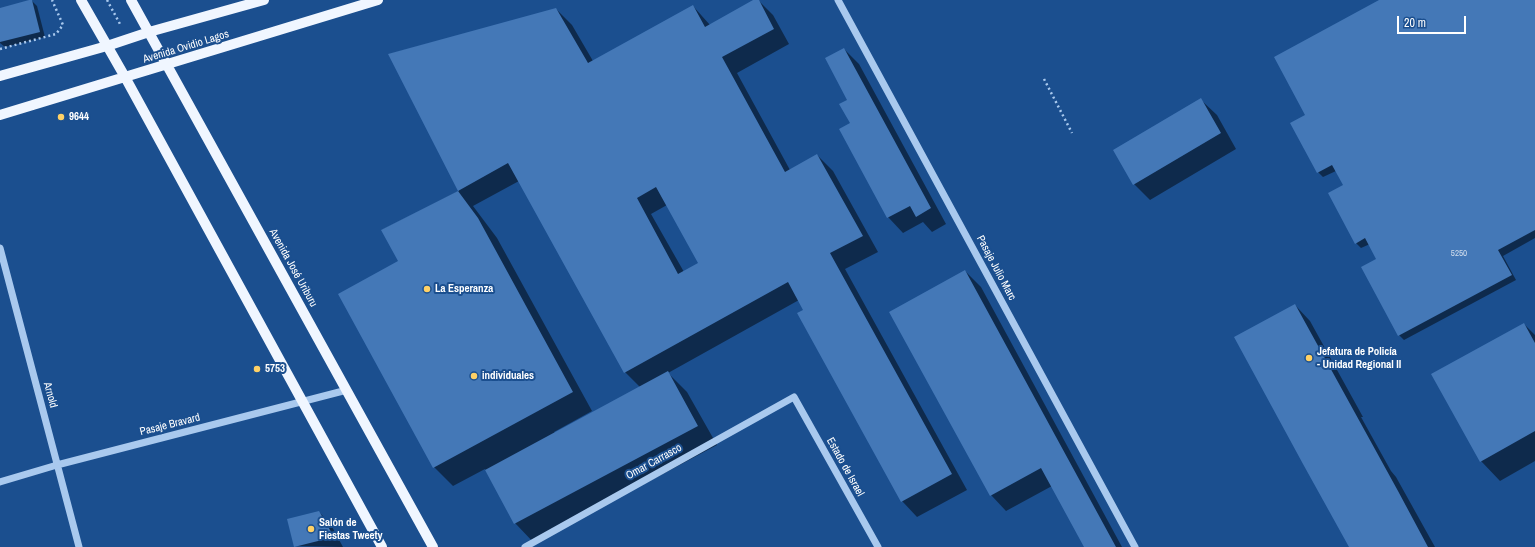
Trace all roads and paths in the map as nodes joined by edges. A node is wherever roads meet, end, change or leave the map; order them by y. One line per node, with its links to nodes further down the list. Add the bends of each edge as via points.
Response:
1 (52, 0): 9 (path, via 63,25 56,34)
2 (81, 0): 8 (main road)
3 (131, 0): 7 (main road, Avenida José Uriburu)
4 (264, 0): 7 (main road)
5 (378, 0): 10 (main road, Avenida Ovidio Lagos)
6 (838, 0): 27 (street, Pasaje Julio Marc)
7 (148, 32): 8 (main road); 10 (main road, Avenida José Uriburu)
8 (108, 46): 11 (main road); 12 (main road)
9 (0, 49)
10 (167, 65): 12 (main road, Avenida Ovidio Lagos); 17 (main road, Avenida José Uriburu)
11 (0, 76)
12 (125, 78): 14 (main road, Avenida Ovidio Lagos); 19 (main road)
13 (1044, 79): 15 (path)
14 (0, 115)
15 (1072, 133)
16 (0, 248): 20 (street, Arnold)
17 (347, 390): 19 (street, Pasaje Bravard); 24 (main road, Avenida José Uriburu)
18 (794, 397): 25 (street, Omar Carrasco); 26 (street, Estado de Israel)
19 (303, 403): 20 (street, Pasaje Bravard); 23 (main road)
20 (57, 465): 21 (street, Pasaje Bravard); 22 (street, Arnold)
21 (0, 482)
22 (79, 547)
23 (382, 547)
24 (433, 547)
25 (525, 547)
26 (878, 547)
27 (1135, 547)

